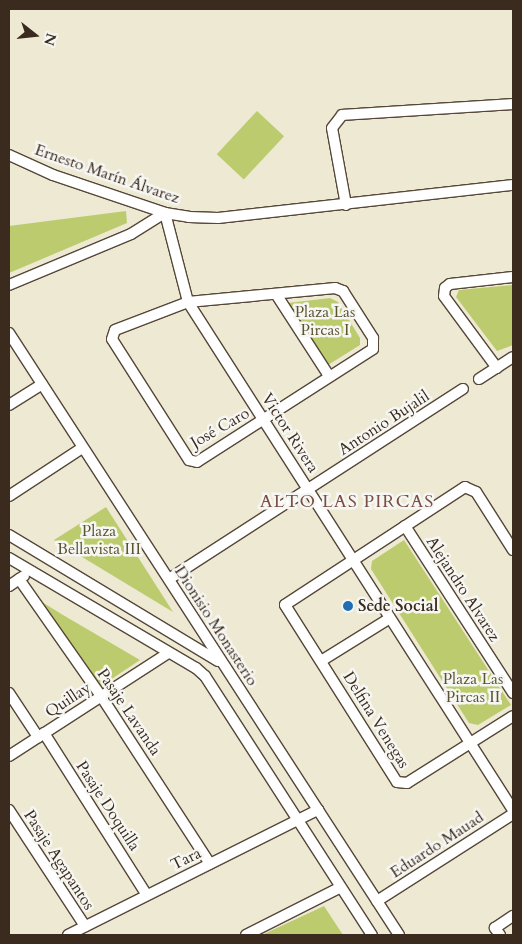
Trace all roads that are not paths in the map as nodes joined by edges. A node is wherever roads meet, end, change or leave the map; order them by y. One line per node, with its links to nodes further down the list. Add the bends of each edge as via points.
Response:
1 (513, 104): 4 (street, via 342,115 332,128)
2 (9, 155): 5 (street, Ernesto Marín Álvarez, via 53,175)
3 (513, 185): 4 (street, Ernesto Marín Álvarez)
4 (346, 205): 5 (street, Ernesto Marín Álvarez, via 218,218)
5 (165, 213): 7 (street, via 131,234); 9 (street, Victor Rivera)
6 (513, 277): 12 (street, via 450,284 445,288 444,296)
7 (9, 285)
8 (276, 294): 9 (street, José Caro); 13 (street); 13 (street, José Caro, via 335,288 343,291 373,338 373,349)
9 (188, 302): 18 (street, Victor Rivera); 18 (street, José Caro, via 115,330 112,339 190,460 197,462)
10 (9, 333): 15 (street, Dionisio Monasterio)
11 (513, 357): 12 (street)
12 (497, 368): 14 (street)
13 (329, 376): 18 (street, José Caro)
14 (479, 379)
15 (42, 384): 17 (street); 19 (street, Dionisio Monasterio)
16 (463, 389): 20 (street, Antonio Bujalil)
17 (9, 405)
18 (264, 420): 20 (street, Victor Rivera)
19 (82, 448): 21 (street); 29 (street, Dionisio Monasterio)
20 (308, 489): 26 (street, Victor Rivera); 29 (street, Antonio Bujalil)
21 (9, 496)
22 (405, 526): 24 (street, Delfina Venegas, via 465,487 476,492); 26 (street, Delfina Venegas); 36 (street, Alejandro Alvarez)
23 (9, 535): 34 (street)
24 (513, 550)
25 (9, 558): 27 (street)
26 (353, 560): 31 (street, Victor Rivera); 33 (street, Delfina Venegas, via 285,605)
27 (34, 570): 28 (street); 32 (street)
28 (20, 579): 30 (street); 37 (street, Pasaje Lavanda)
29 (169, 579): 34 (street, Dionisio Monasterio)
30 (9, 586)
31 (390, 618): 33 (street, Delfina Venegas); 40 (street, Victor Rivera)
32 (168, 653): 37 (street, Quillay); 46 (street, via 205,676)
33 (321, 661): 40 (street, Delfina Venegas, via 397,782 407,783)
34 (221, 663): 43 (street, Dionisio Monasterio)
35 (9, 693): 39 (street, Pasaje Doquilla)
36 (513, 694)
37 (101, 696): 39 (street, Quillay); 47 (street, Pasaje Lavanda)
38 (513, 716): 40 (street, Delfina Venegas)
39 (41, 735): 41 (street, Quillay); 49 (street, Pasaje Doquilla)
40 (471, 743): 44 (street, Victor Rivera)
41 (9, 756)
42 (9, 810): 52 (street, Pasaje Agapantos)
43 (318, 810): 46 (street, Tara); 50 (street, Dionisio Monasterio)
44 (513, 810)
45 (513, 814): 50 (street, Eduardo Mauad)
46 (298, 821): 47 (street, Tara); 48 (street)
47 (210, 864): 49 (street, Tara)
48 (341, 888): 54 (street); 55 (street)
49 (147, 895): 52 (street, Tara)
50 (377, 901): 56 (street, Dionisio Monasterio)
51 (513, 916): 57 (street, via 495,928)
52 (85, 926): 53 (street, Tara)
53 (68, 935)
54 (246, 935)
55 (372, 935)
56 (399, 935)
57 (500, 935)

